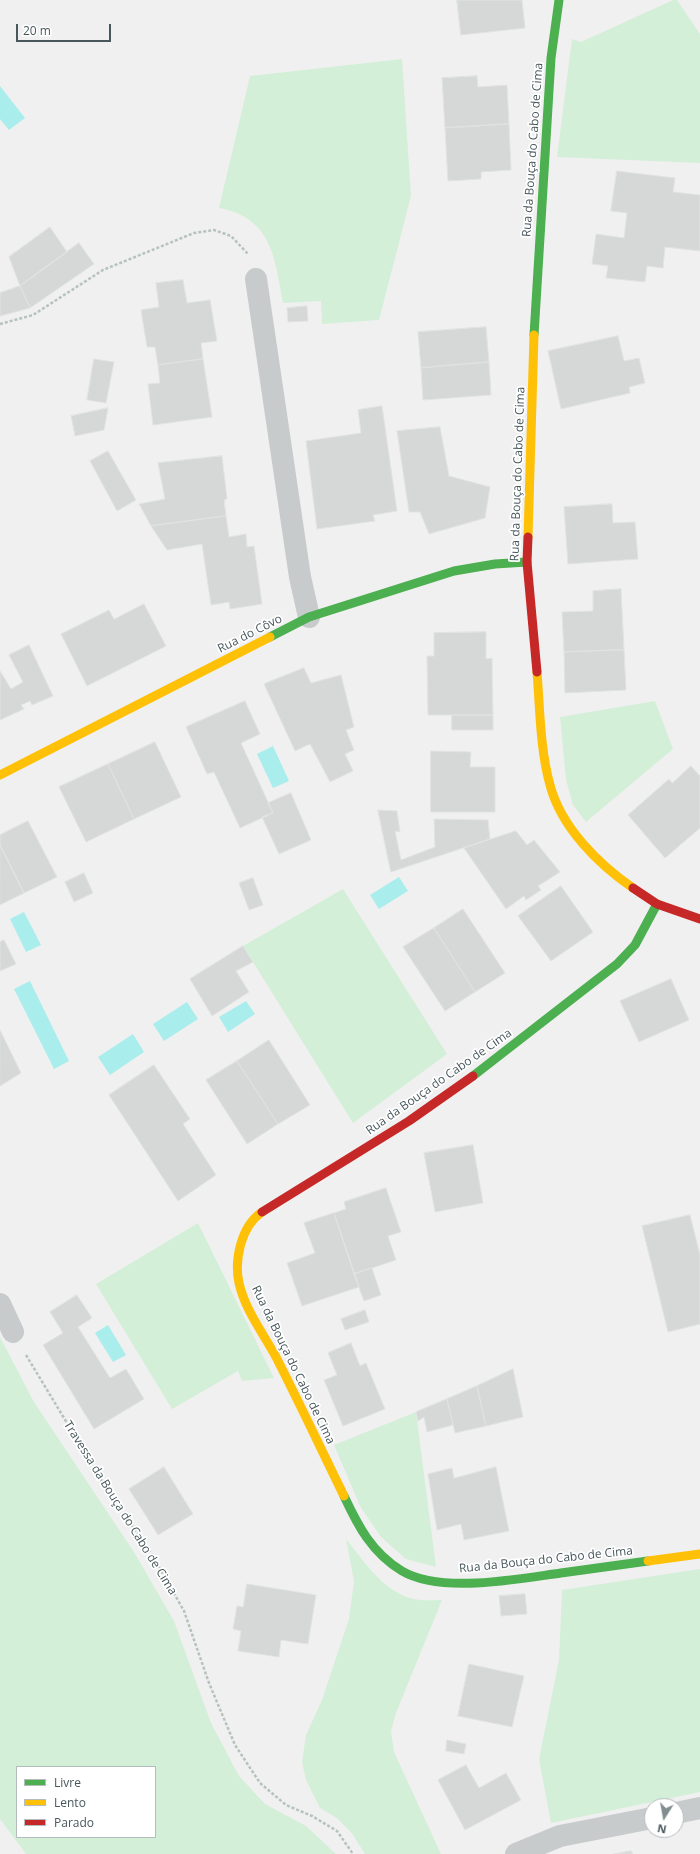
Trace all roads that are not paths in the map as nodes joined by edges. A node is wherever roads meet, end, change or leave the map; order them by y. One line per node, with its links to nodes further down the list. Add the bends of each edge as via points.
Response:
1 (559, 0): 3 (street, Rua da Bouça do Cabo de Cima, via 551,58 535,301)
2 (256, 279): 4 (street, via 302,589)
3 (527, 562): 4 (street, Rua do Côvo, via 454,571); 6 (street, Rua da Bouça do Cabo de Cima, via 544,749 550,785 564,817 585,845 618,878)
4 (309, 617): 5 (street, Rua do Côvo)
5 (0, 775)
6 (657, 904): 7 (street, Rua da Bouça do Cabo de Cima); 10 (street, Rua da Bouça do Cabo de Cima, via 635,945 617,964 478,1072 409,1121 260,1213 249,1225 242,1241 238,1255 238,1275 248,1305 362,1530 378,1552 398,1569 421,1579 460,1582 523,1577)
7 (700, 919)
8 (0, 1304): 9 (street)
9 (12, 1332)
10 (700, 1554)
11 (700, 1808): 12 (street)
12 (684, 1811)
13 (644, 1820): 14 (street, via 560,1836)
14 (516, 1854)

